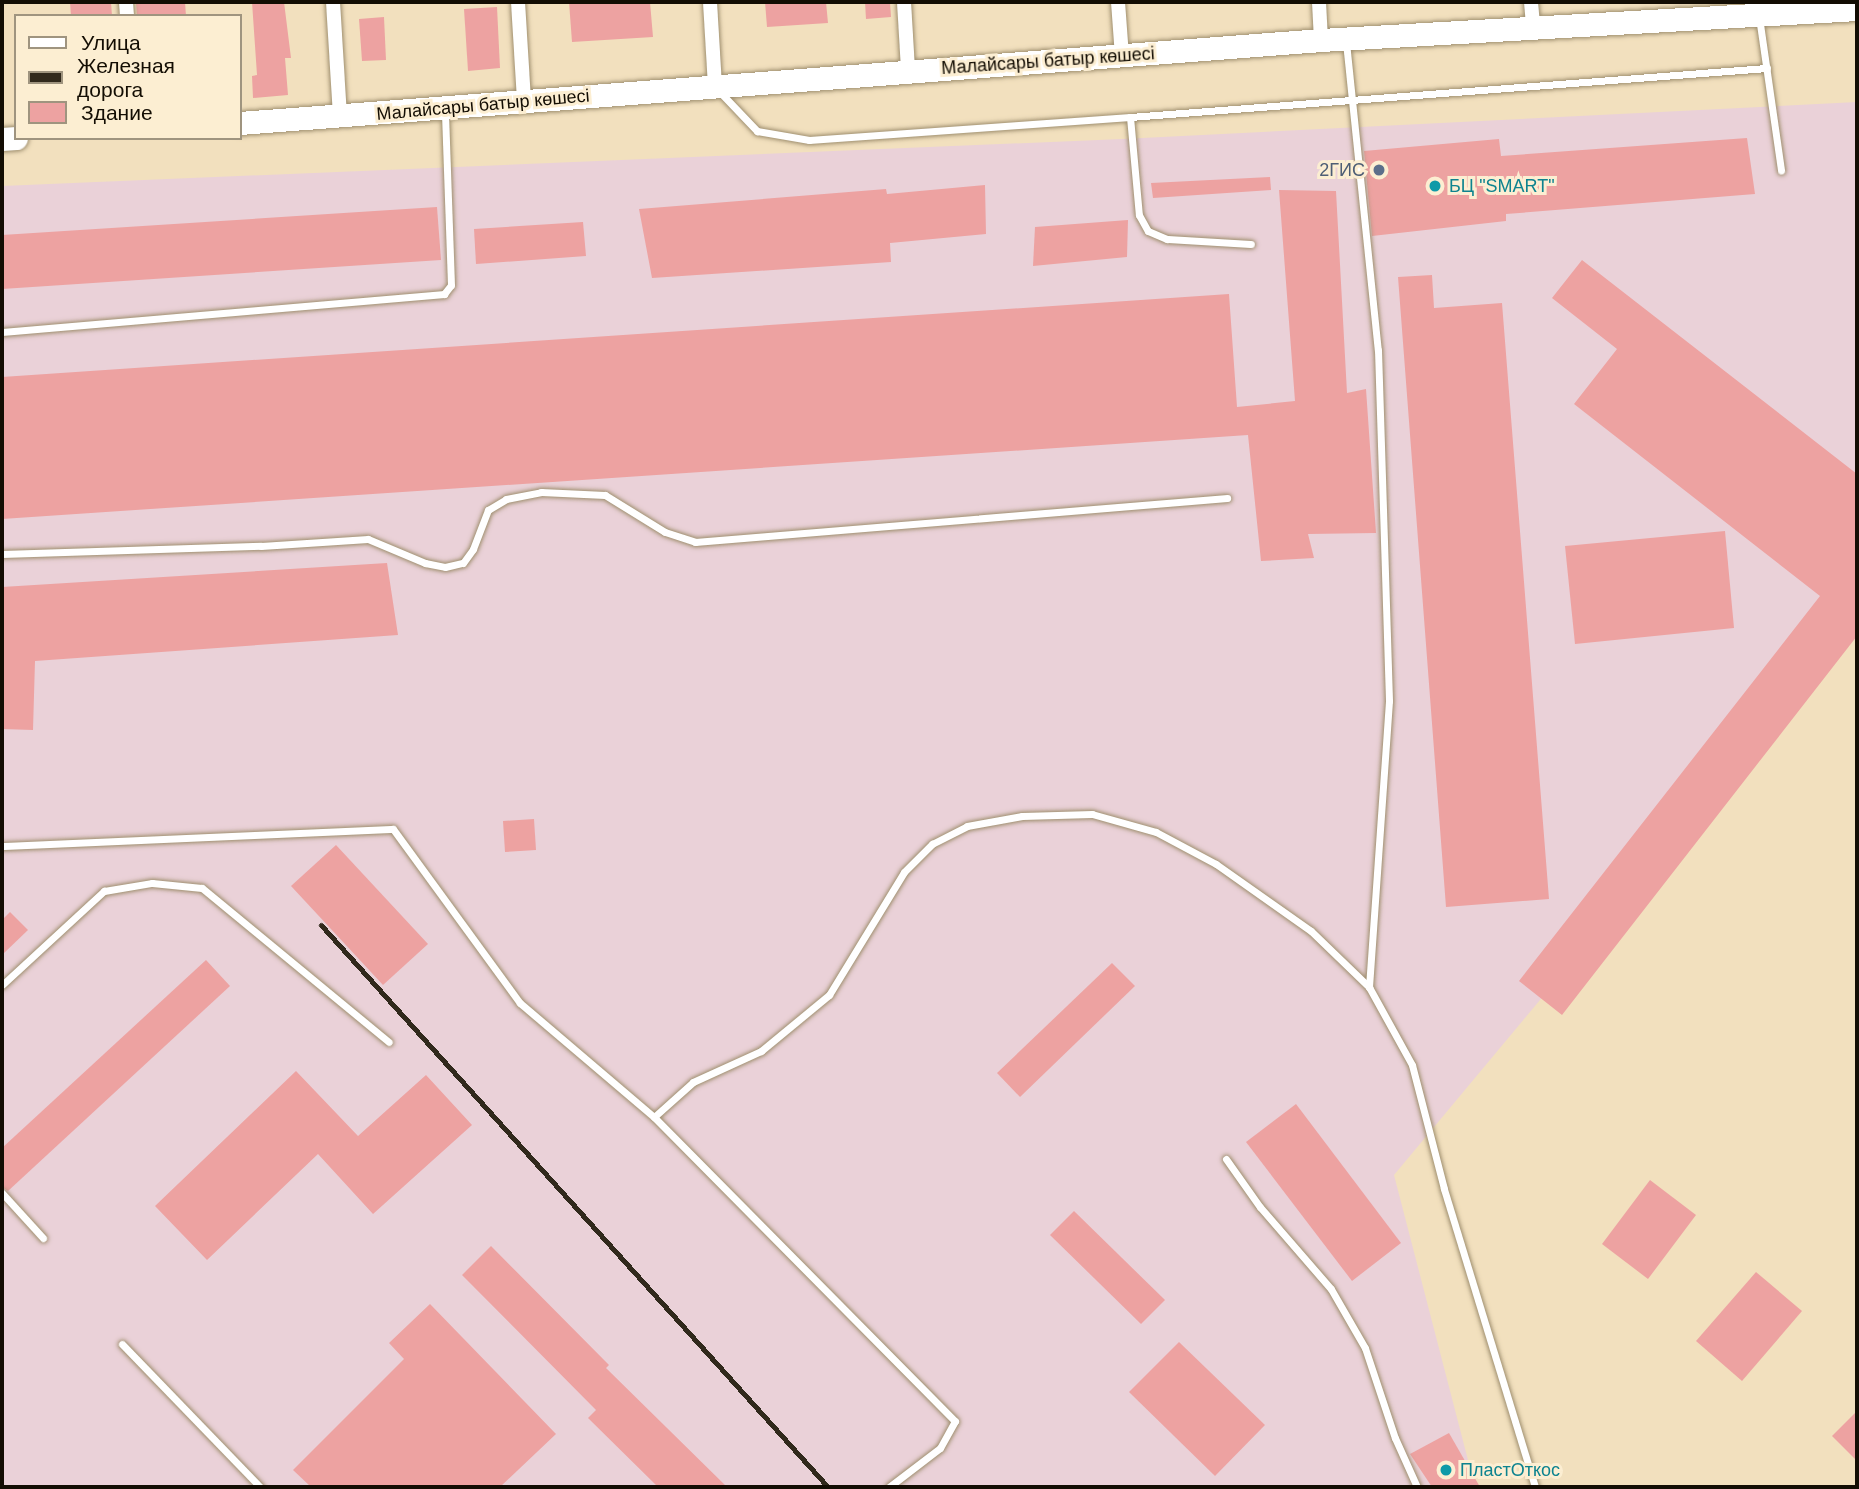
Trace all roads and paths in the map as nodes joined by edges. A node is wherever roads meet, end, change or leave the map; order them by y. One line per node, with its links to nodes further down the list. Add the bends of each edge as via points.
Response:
1 (333, 2): 21 (street)
2 (518, 2): 17 (street)
3 (710, 2): 16 (street)
4 (904, 2): 15 (street)
5 (1118, 2): 13 (street)
6 (1319, 2): 12 (street)
7 (1531, 2): 10 (street)
8 (1857, 9): 9 (main road, Малайсары батыр көшесі)
9 (1743, 10): 10 (main road, Малайсары батыр көшесі); 14 (lane)
10 (1533, 26): 11 (main road, Малайсары батыр көшесі)
11 (1346, 39): 12 (main road, Малайсары батыр көшесі); 18 (lane)
12 (1321, 40): 13 (main road, Малайсары батыр көшесі)
13 (1122, 56): 15 (main road, Малайсары батыр көшесі)
14 (1767, 68): 18 (lane); 23 (lane)
15 (908, 70): 16 (main road, Малайсары батыр көшесі)
16 (715, 87): 17 (main road, Малайсары батыр көшесі); 20 (lane, via 757,131 809,139)
17 (524, 100): 19 (main road, Малайсары батыр көшесі)
18 (1352, 100): 20 (lane); 30 (lane, via 1378,350 1390,701)
19 (445, 108): 21 (main road, Малайсары батыр көшесі); 25 (lane, via 451,285 444,293)
20 (1130, 117): 24 (lane, via 1139,215 1148,231 1167,239)
21 (340, 118): 22 (main road, Малайсары батыр көшесі)
22 (242, 123)
23 (1781, 170)
24 (1251, 244)
25 (2, 332)
26 (1227, 498): 27 (lane, via 695,541 664,532 605,495 541,492 506,499 488,510 463,564 445,568 368,539)
27 (2, 554)
28 (2, 846): 32 (lane, via 393,829 520,1003)
29 (2, 985): 31 (lane, via 104,891 152,883 202,888)
30 (1368, 987): 32 (lane, via 1311,931 1216,864 1156,832 1092,814 1022,816 967,826 932,844 904,872 829,995 761,1051 693,1082); 40 (lane, via 1412,1065 1444,1189)
31 (389, 1042)
32 (653, 1117): 38 (lane, via 955,1421 940,1448)
33 (1226, 1159): 39 (lane, via 1260,1207 1331,1289 1365,1349)
34 (2, 1193): 35 (lane)
35 (43, 1238)
36 (122, 1343): 37 (lane)
37 (260, 1487)
38 (888, 1487)
39 (1416, 1487)
40 (1535, 1487)

